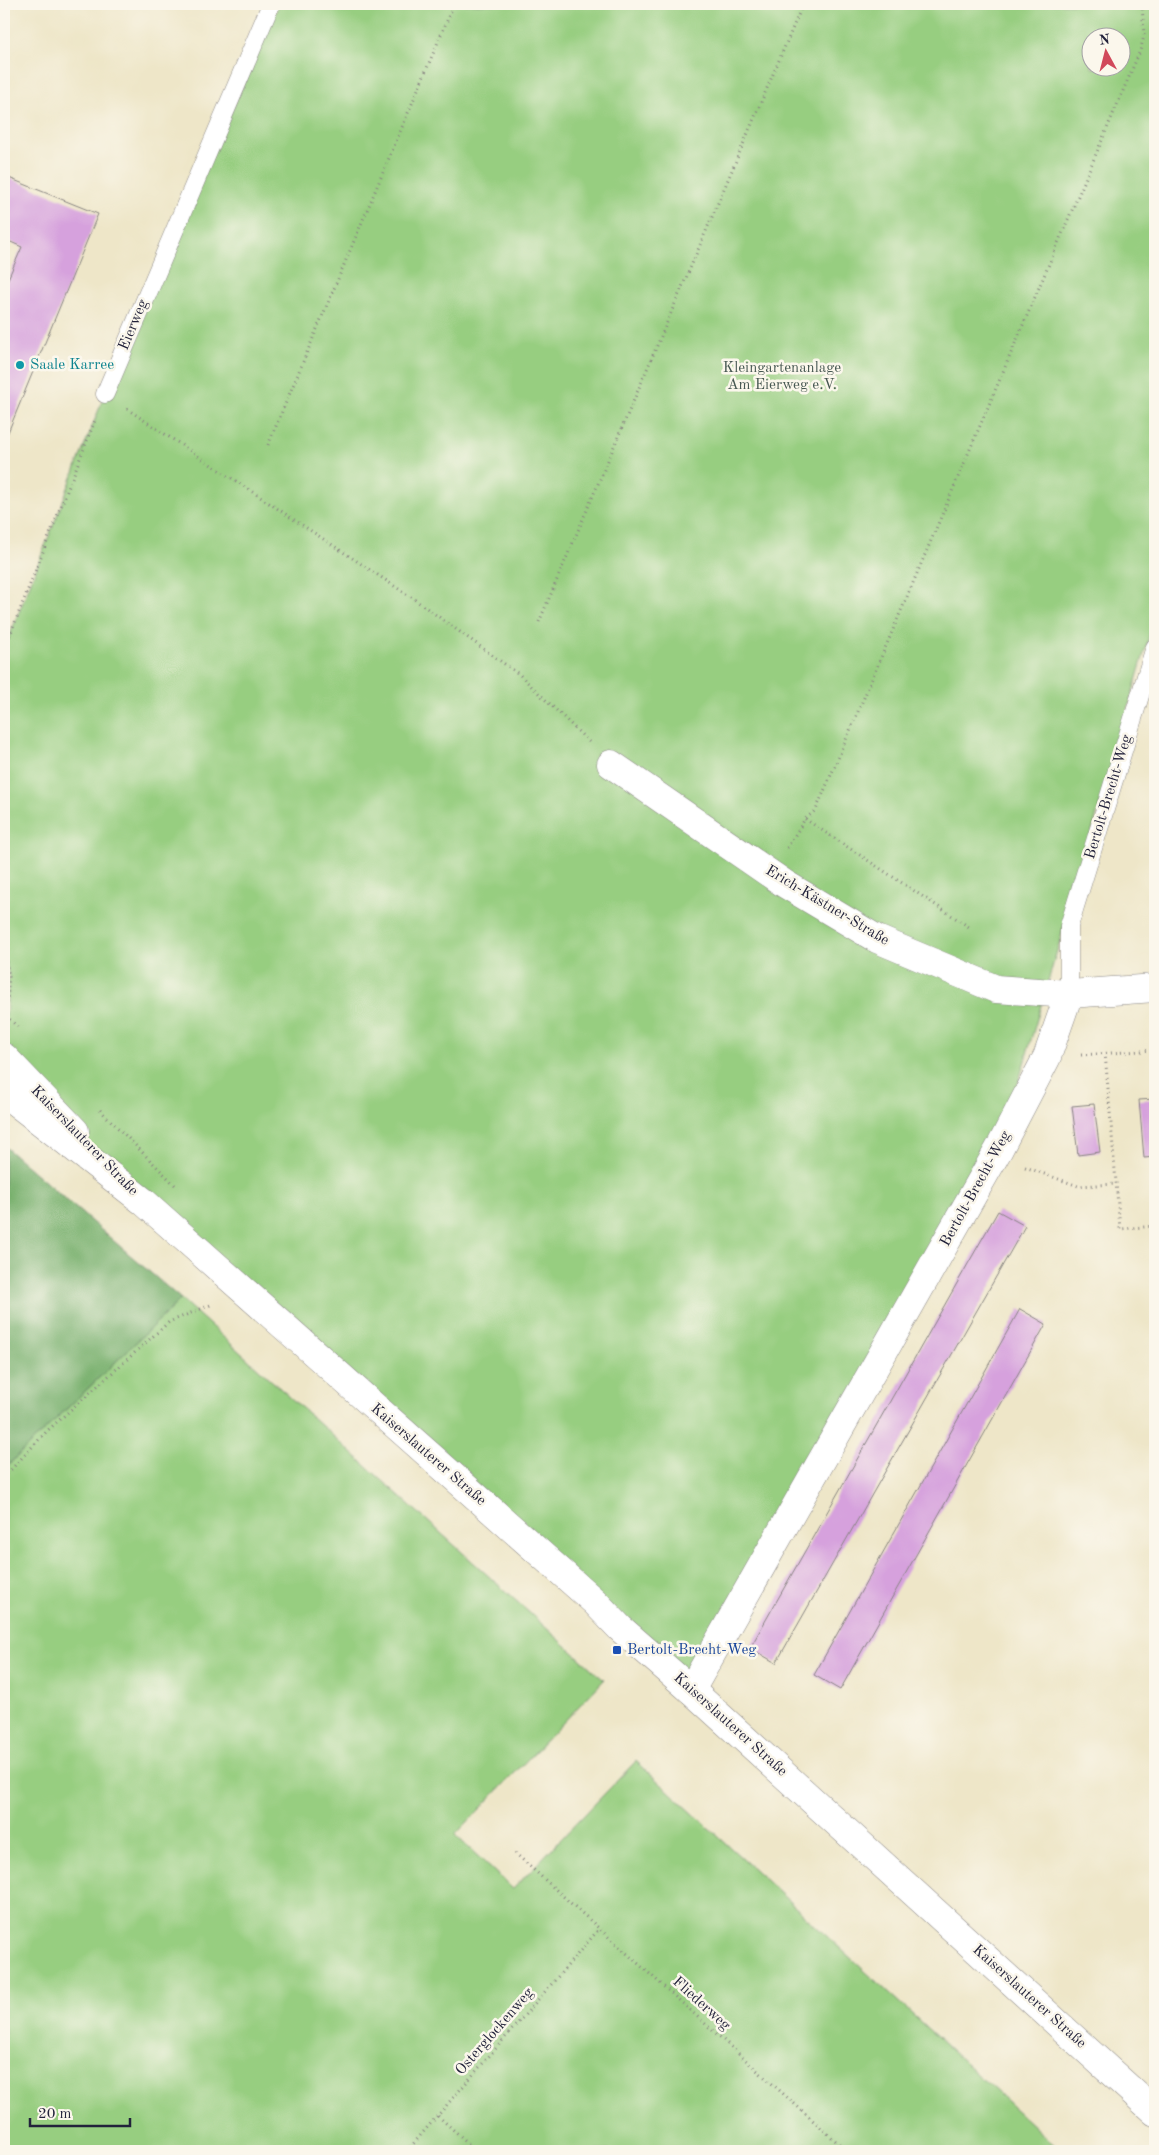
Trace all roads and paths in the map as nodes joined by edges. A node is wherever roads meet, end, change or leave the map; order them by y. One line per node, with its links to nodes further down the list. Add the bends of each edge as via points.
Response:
1 (271, 4): 5 (lane, Eierweg)
2 (454, 4): 6 (path)
3 (803, 4): 7 (path)
4 (1142, 4): 11 (path, via 1144,36 1140,51 816,810 805,819)
5 (105, 394): 9 (path); 10 (path, via 411,596 520,675)
6 (268, 445)
7 (539, 622)
8 (1155, 647): 14 (lane, Bertolt-Brecht-Weg, via 1069,926)
9 (4, 650)
10 (611, 764): 14 (street, Erich-Kästner-Straße, via 785,884 877,939 996,989)
11 (968, 926)
12 (4, 952): 15 (path, via 9,977)
13 (1155, 988): 14 (street, Erich-Kästner-Straße)
14 (1070, 994): 20 (street, Bertolt-Brecht-Weg)
15 (5, 1017): 16 (path)
16 (27, 1036)
17 (1155, 1050): 18 (path)
18 (1105, 1053): 20 (path); 24 (path)
19 (4, 1057): 26 (street, Kaiserslauterer Straße)
20 (1047, 1057): 30 (street, Bertolt-Brecht-Weg, via 999,1149)
21 (4, 1093): 26 (street, Kaiserslauterer Straße)
22 (96, 1106): 25 (path)
23 (1020, 1165): 24 (path, via 1078,1186)
24 (1116, 1184): 27 (path, via 1120,1229)
25 (180, 1189)
26 (144, 1202): 28 (street, Kaiserslauterer Straße)
27 (1155, 1226)
28 (221, 1271): 29 (path, via 222,1300 169,1322 48,1432); 30 (street, Kaiserslauterer Straße)
29 (4, 1477)
30 (691, 1690): 33 (street, Kaiserslauterer Straße)
31 (516, 1853): 32 (path, Fliederweg)
32 (600, 1928): 34 (path, Osterglockenweg); 37 (path, Fliederweg)
33 (1155, 2112)
34 (438, 2116): 35 (path, Osterglockenweg); 36 (path)
35 (407, 2151)
36 (477, 2151)
37 (847, 2151)

